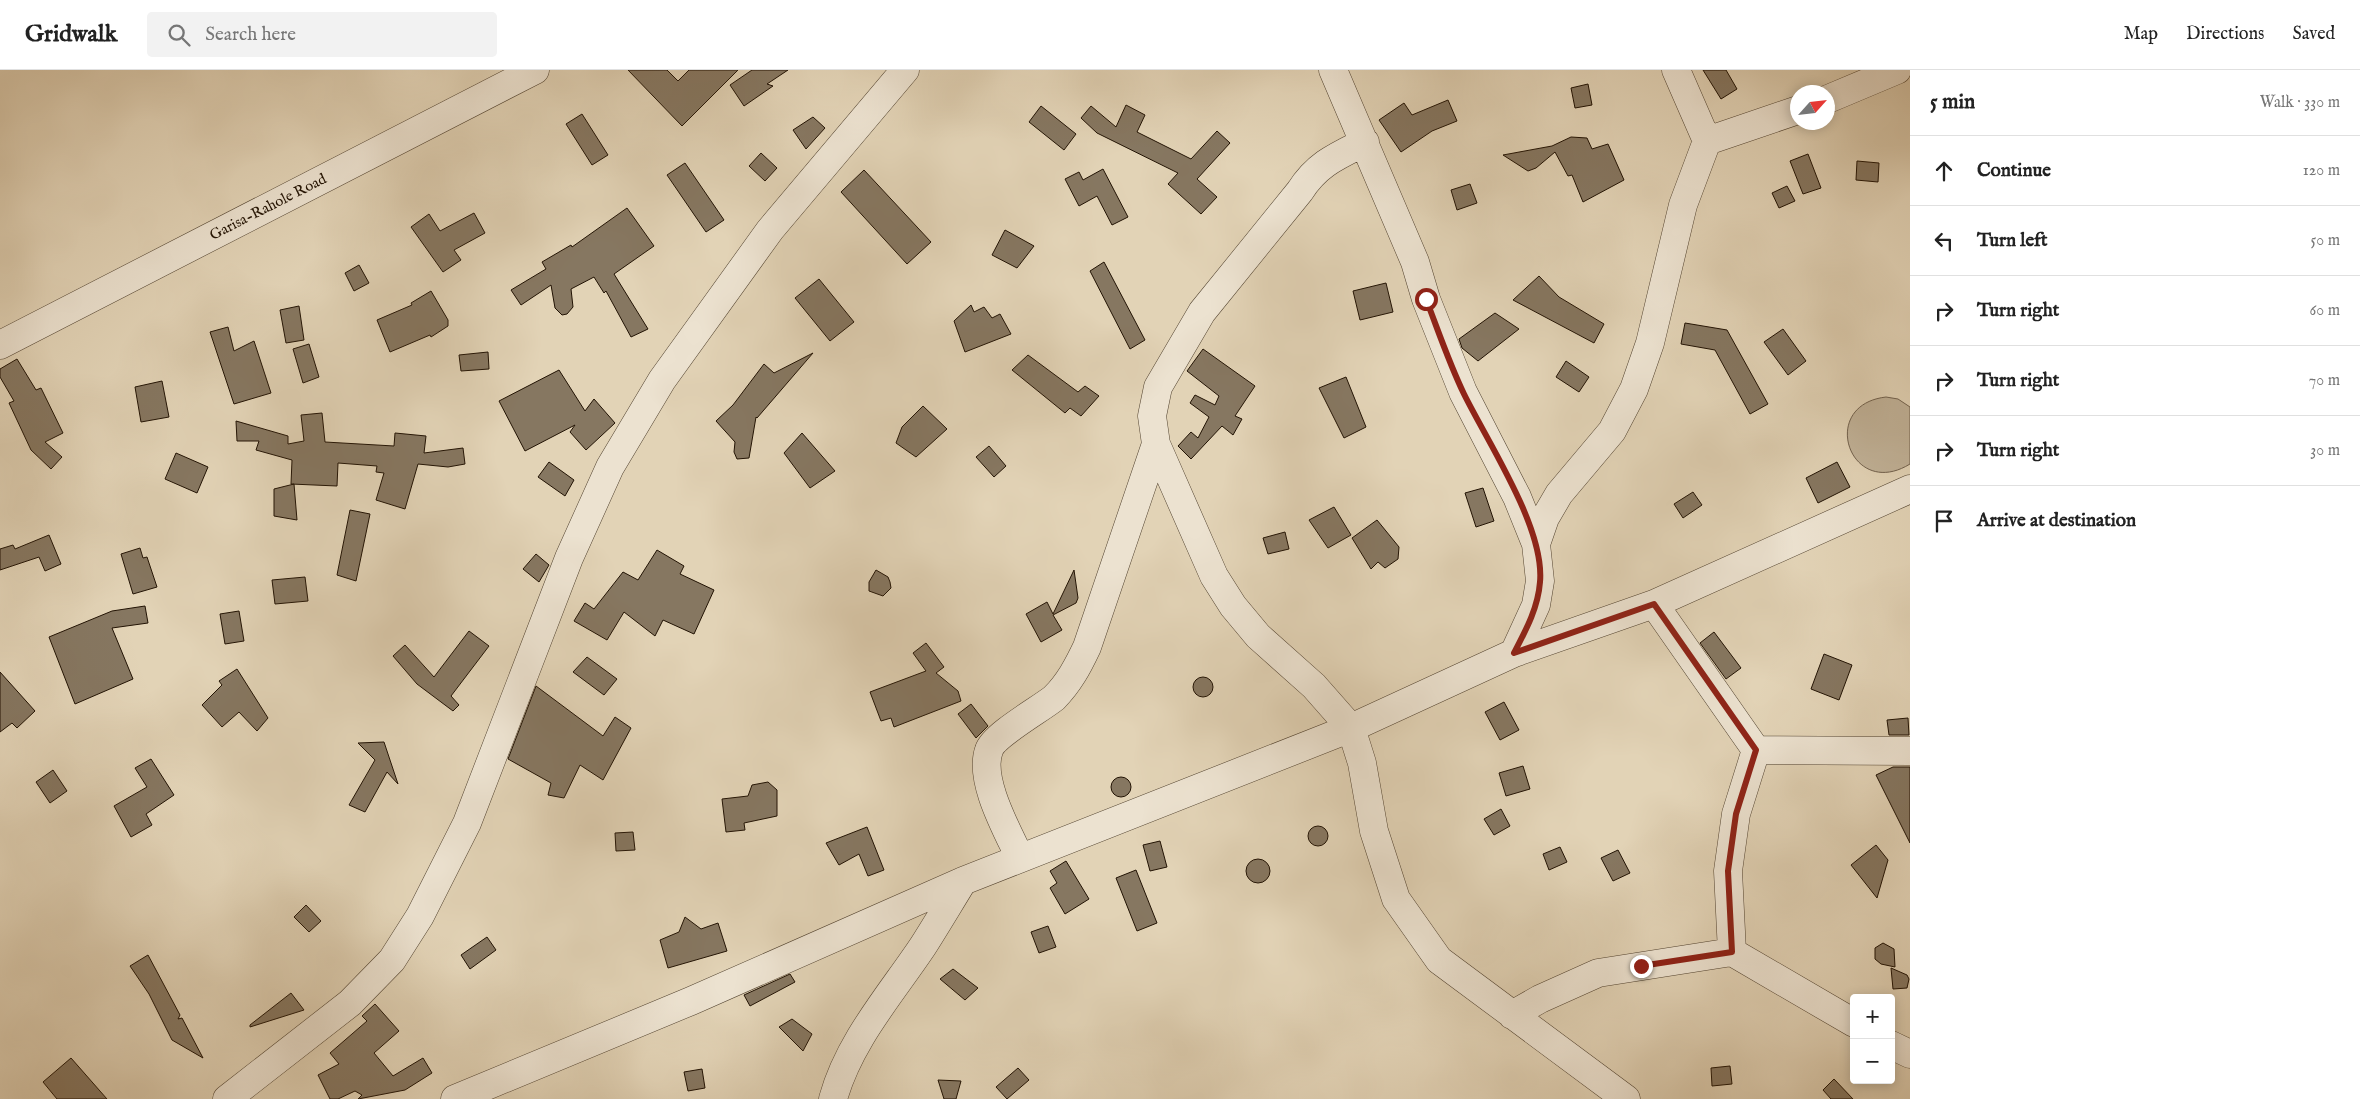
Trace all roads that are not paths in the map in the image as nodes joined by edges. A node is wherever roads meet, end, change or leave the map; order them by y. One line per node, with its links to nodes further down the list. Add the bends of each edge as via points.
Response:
1 (536, 70): 10 (street, Garisa-Rahole Road)
2 (905, 70): 26 (street, via 770,230 662,380 610,467 569,558 467,823 420,916 396,953 350,1003)
3 (1333, 70): 9 (street)
4 (1676, 70): 8 (street)
5 (1897, 70): 6 (street)
6 (1835, 96)
7 (1790, 113): 8 (street)
8 (1707, 141): 13 (street, via 1683,205 1650,343 1634,389 1612,431 1559,494)
9 (1365, 142): 11 (street, via 1310,175 1300,192 1202,312 1158,387 1152,416); 13 (street, via 1415,262 1463,392 1517,497)
10 (0, 344)
11 (1156, 444): 16 (street, via 1214,576 1233,606 1258,636 1314,686); 19 (street, via 1087,647 1074,674 1054,697 1004,734 989,750 987,770 992,793)
12 (1910, 488): 14 (street)
13 (1536, 544): 15 (street, via 1540,580 1536,605)
14 (1654, 604): 15 (street); 17 (street)
15 (1514, 653): 16 (street)
16 (1351, 728): 19 (street); 22 (street, via 1362,763 1374,831 1396,899 1439,960)
17 (1756, 750): 18 (street); 21 (street, via 1736,814 1728,871)
18 (1910, 751)
19 (1020, 858): 20 (street)
20 (963, 881): 27 (street, via 691,1001); 28 (street, via 923,946 872,1016)
21 (1732, 952): 22 (street, via 1598,974 1540,998); 23 (street)
22 (1512, 1015): 29 (street)
23 (1850, 1021)
24 (1895, 1047): 25 (street)
25 (1910, 1054)
26 (227, 1099)
27 (455, 1099)
28 (833, 1099)
29 (1626, 1099)

